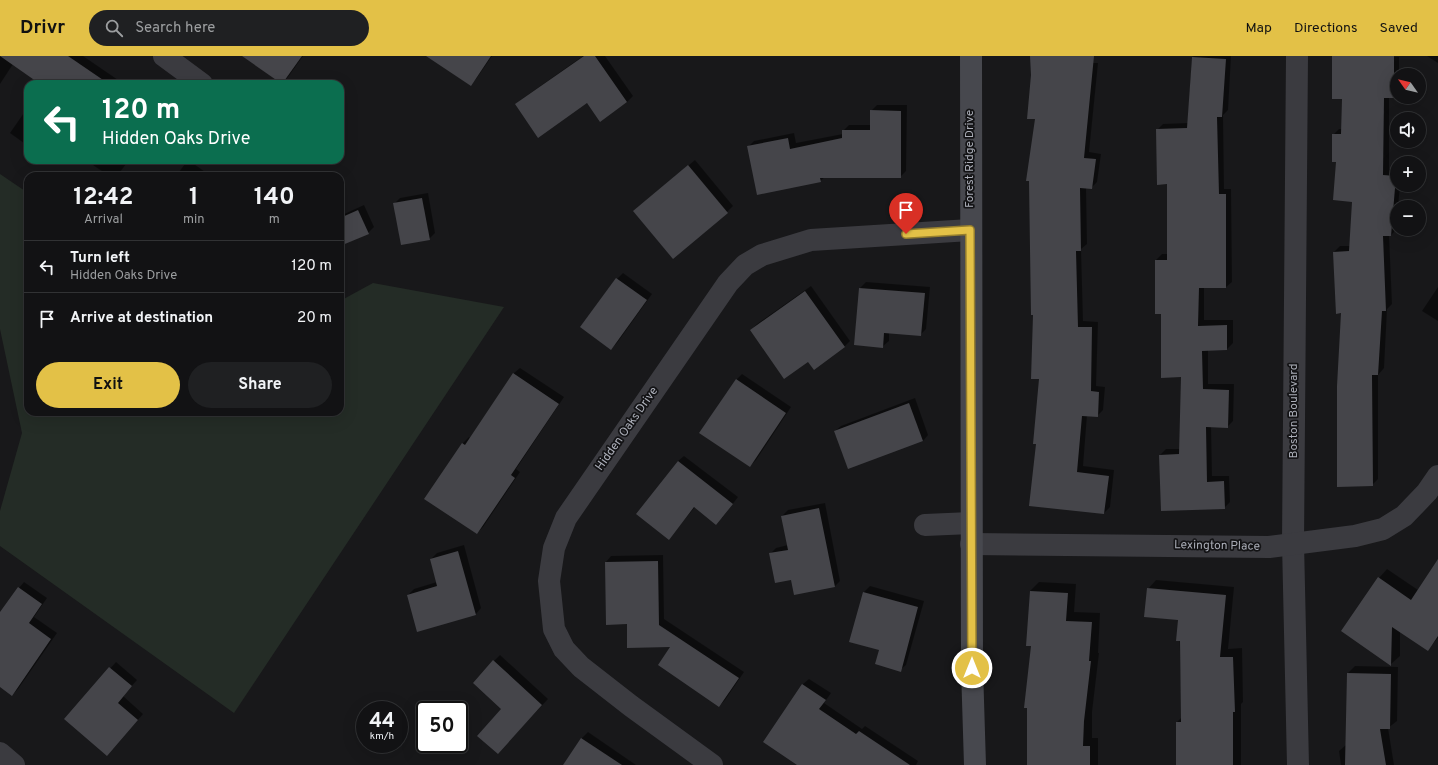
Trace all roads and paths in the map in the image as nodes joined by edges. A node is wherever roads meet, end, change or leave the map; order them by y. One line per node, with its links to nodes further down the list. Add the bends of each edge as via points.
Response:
1 (164, 56): 4 (street)
2 (971, 56): 5 (main road, Forest Ridge Drive)
3 (1297, 56): 9 (street, Boston Boulevard)
4 (197, 80)
5 (970, 230): 8 (main road, Forest Ridge Drive); 12 (street, Hidden Oaks Drive, via 811,240 762,254 745,265 728,283 566,518 554,548 549,581 554,630 564,649 581,667 625,702)
6 (1438, 476): 9 (street, Lexington Place, via 1404,516 1383,529 1355,536)
7 (925, 525): 8 (street, Lexington Place)
8 (971, 533): 9 (street, Lexington Place, via 1269,546); 13 (main road, Forest Ridge Drive)
9 (1293, 544): 14 (street, Boston Boulevard)
10 (0, 753): 11 (street)
11 (14, 765)
12 (712, 765)
13 (975, 765)
14 (1298, 765)

